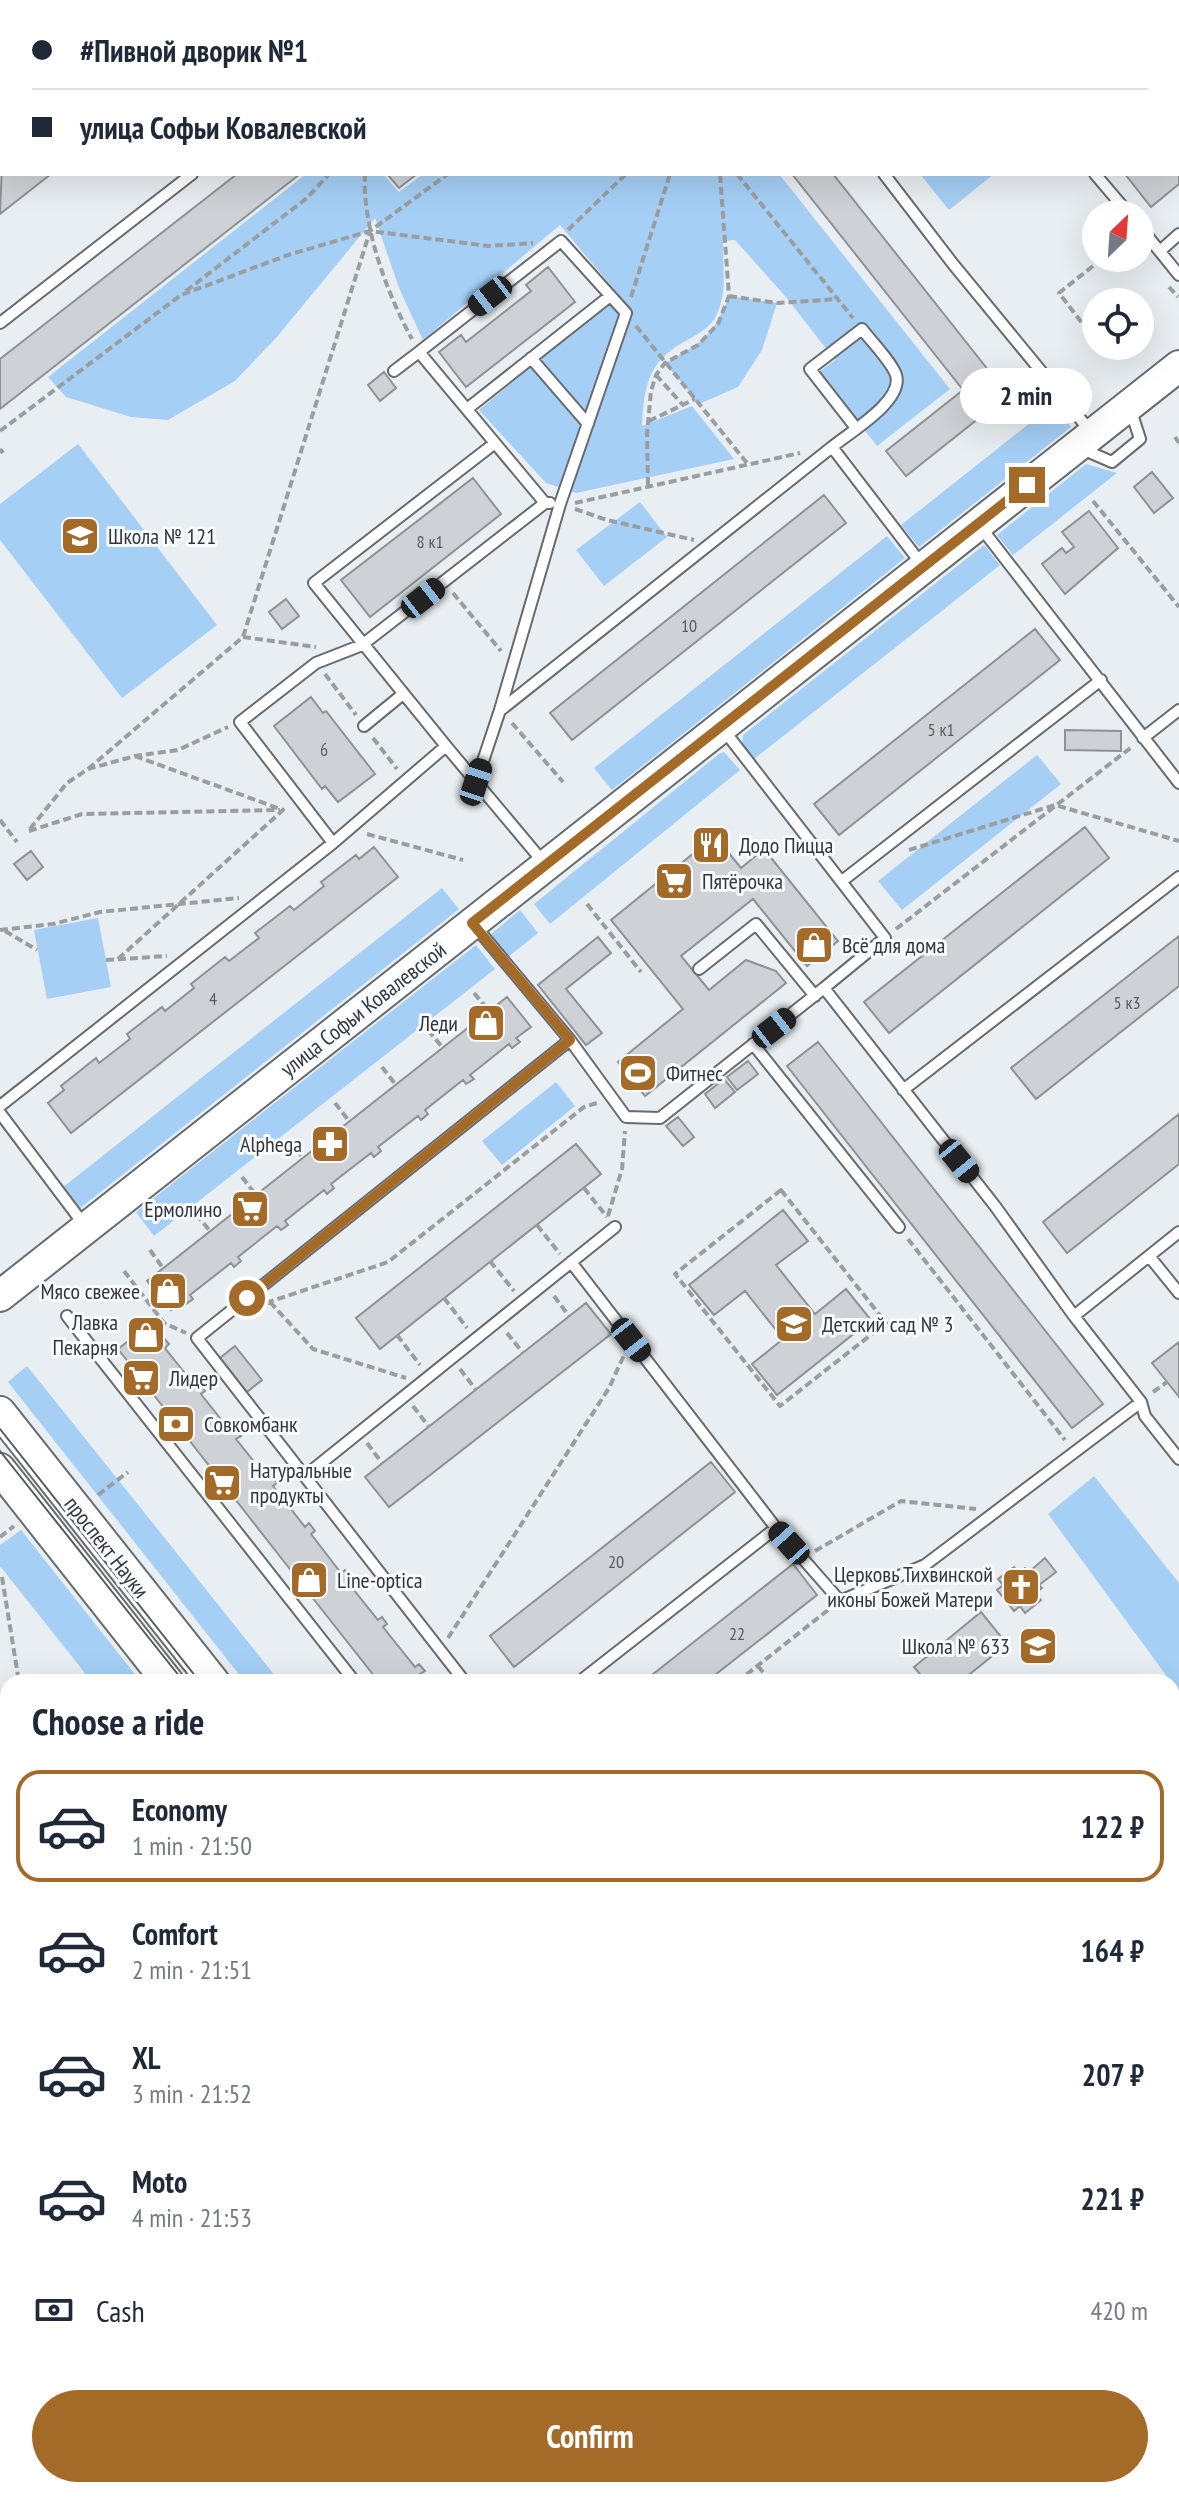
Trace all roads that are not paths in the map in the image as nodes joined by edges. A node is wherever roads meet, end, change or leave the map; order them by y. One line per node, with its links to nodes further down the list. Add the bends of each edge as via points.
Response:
1 (189, 176): 10 (lane)
2 (886, 176): 18 (lane)
3 (1097, 176): 4 (lane)
4 (1117, 200)
5 (1179, 234): 7 (lane)
6 (1154, 244): 7 (lane)
7 (1160, 251): 8 (lane)
8 (1179, 275)
9 (610, 296): 11 (lane, via 561,241); 12 (lane); 16 (lane, via 626,313)
10 (0, 323)
11 (419, 352): 14 (lane); 15 (lane)
12 (531, 358): 15 (lane); 16 (lane)
13 (1179, 366): 18 (street, улица Софьи Ковалевской)
14 (394, 371)
15 (467, 409): 19 (lane)
16 (588, 424): 22 (lane)
17 (856, 428): 17 (lane, via 896,390 896,374 862,329 810,369); 20 (lane)
18 (1084, 440): 23 (street, улица Софьи Ковалевской)
19 (495, 443): 21 (lane); 25 (lane, via 314,583)
20 (832, 447): 24 (lane); 28 (lane)
21 (545, 503): 22 (lane); 25 (lane)
22 (560, 504): 28 (lane)
23 (978, 524): 24 (street, улица Софьи Ковалевской); 26 (lane)
24 (924, 567): 31 (street, улица Софьи Ковалевской)
25 (362, 645): 27 (lane); 36 (lane, via 316,663 240,722)
26 (1101, 680): 32 (lane); 39 (lane)
27 (403, 694): 30 (lane); 33 (lane)
28 (500, 710): 34 (lane)
29 (1179, 710): 32 (lane)
30 (364, 726)
31 (721, 727): 37 (street, улица Софьи Ковалевской); 39 (lane)
32 (1143, 738): 35 (lane)
33 (446, 746): 34 (lane); 36 (lane)
34 (476, 782): 37 (lane)
35 (1179, 783)
36 (333, 843): 46 (lane)
37 (546, 865): 40 (street, улица Софьи Ковалевской)
38 (1179, 877): 45 (lane)
39 (842, 881): 42 (lane, via 885,938)
40 (472, 923): 43 (lane); 50 (street, улица Софьи Ковалевской)
41 (699, 969): 42 (lane, via 756,924)
42 (820, 992): 44 (lane); 45 (lane)
43 (570, 1040): 44 (lane, via 626,1117 660,1118); 62 (lane, via 197,1338)
44 (753, 1044): 49 (lane)
45 (903, 1090): 57 (lane)
46 (0, 1106)
47 (0, 1113): 50 (lane)
48 (611, 1222): 53 (lane)
49 (899, 1227)
50 (86, 1228): 55 (street, улица Софьи Ковалевской)
51 (1179, 1232): 52 (lane)
52 (1149, 1256): 54 (lane); 57 (lane)
53 (570, 1263): 62 (lane); 63 (lane)
54 (1179, 1293)
55 (0, 1296)
56 (67, 1316): 66 (lane)
57 (1074, 1316): 58 (lane)
58 (1141, 1402): 60 (lane, via 1145,1416); 63 (lane, via 925,1565 840,1601)
59 (0, 1412): 65 (street, проспект Науки)
60 (1179, 1459)
61 (0, 1469): 64 (street, проспект Науки)
62 (305, 1476): 67 (lane)
63 (776, 1528): 68 (lane)
64 (162, 1674)
65 (208, 1674)
66 (349, 1674)
67 (459, 1674)
68 (589, 1674)

